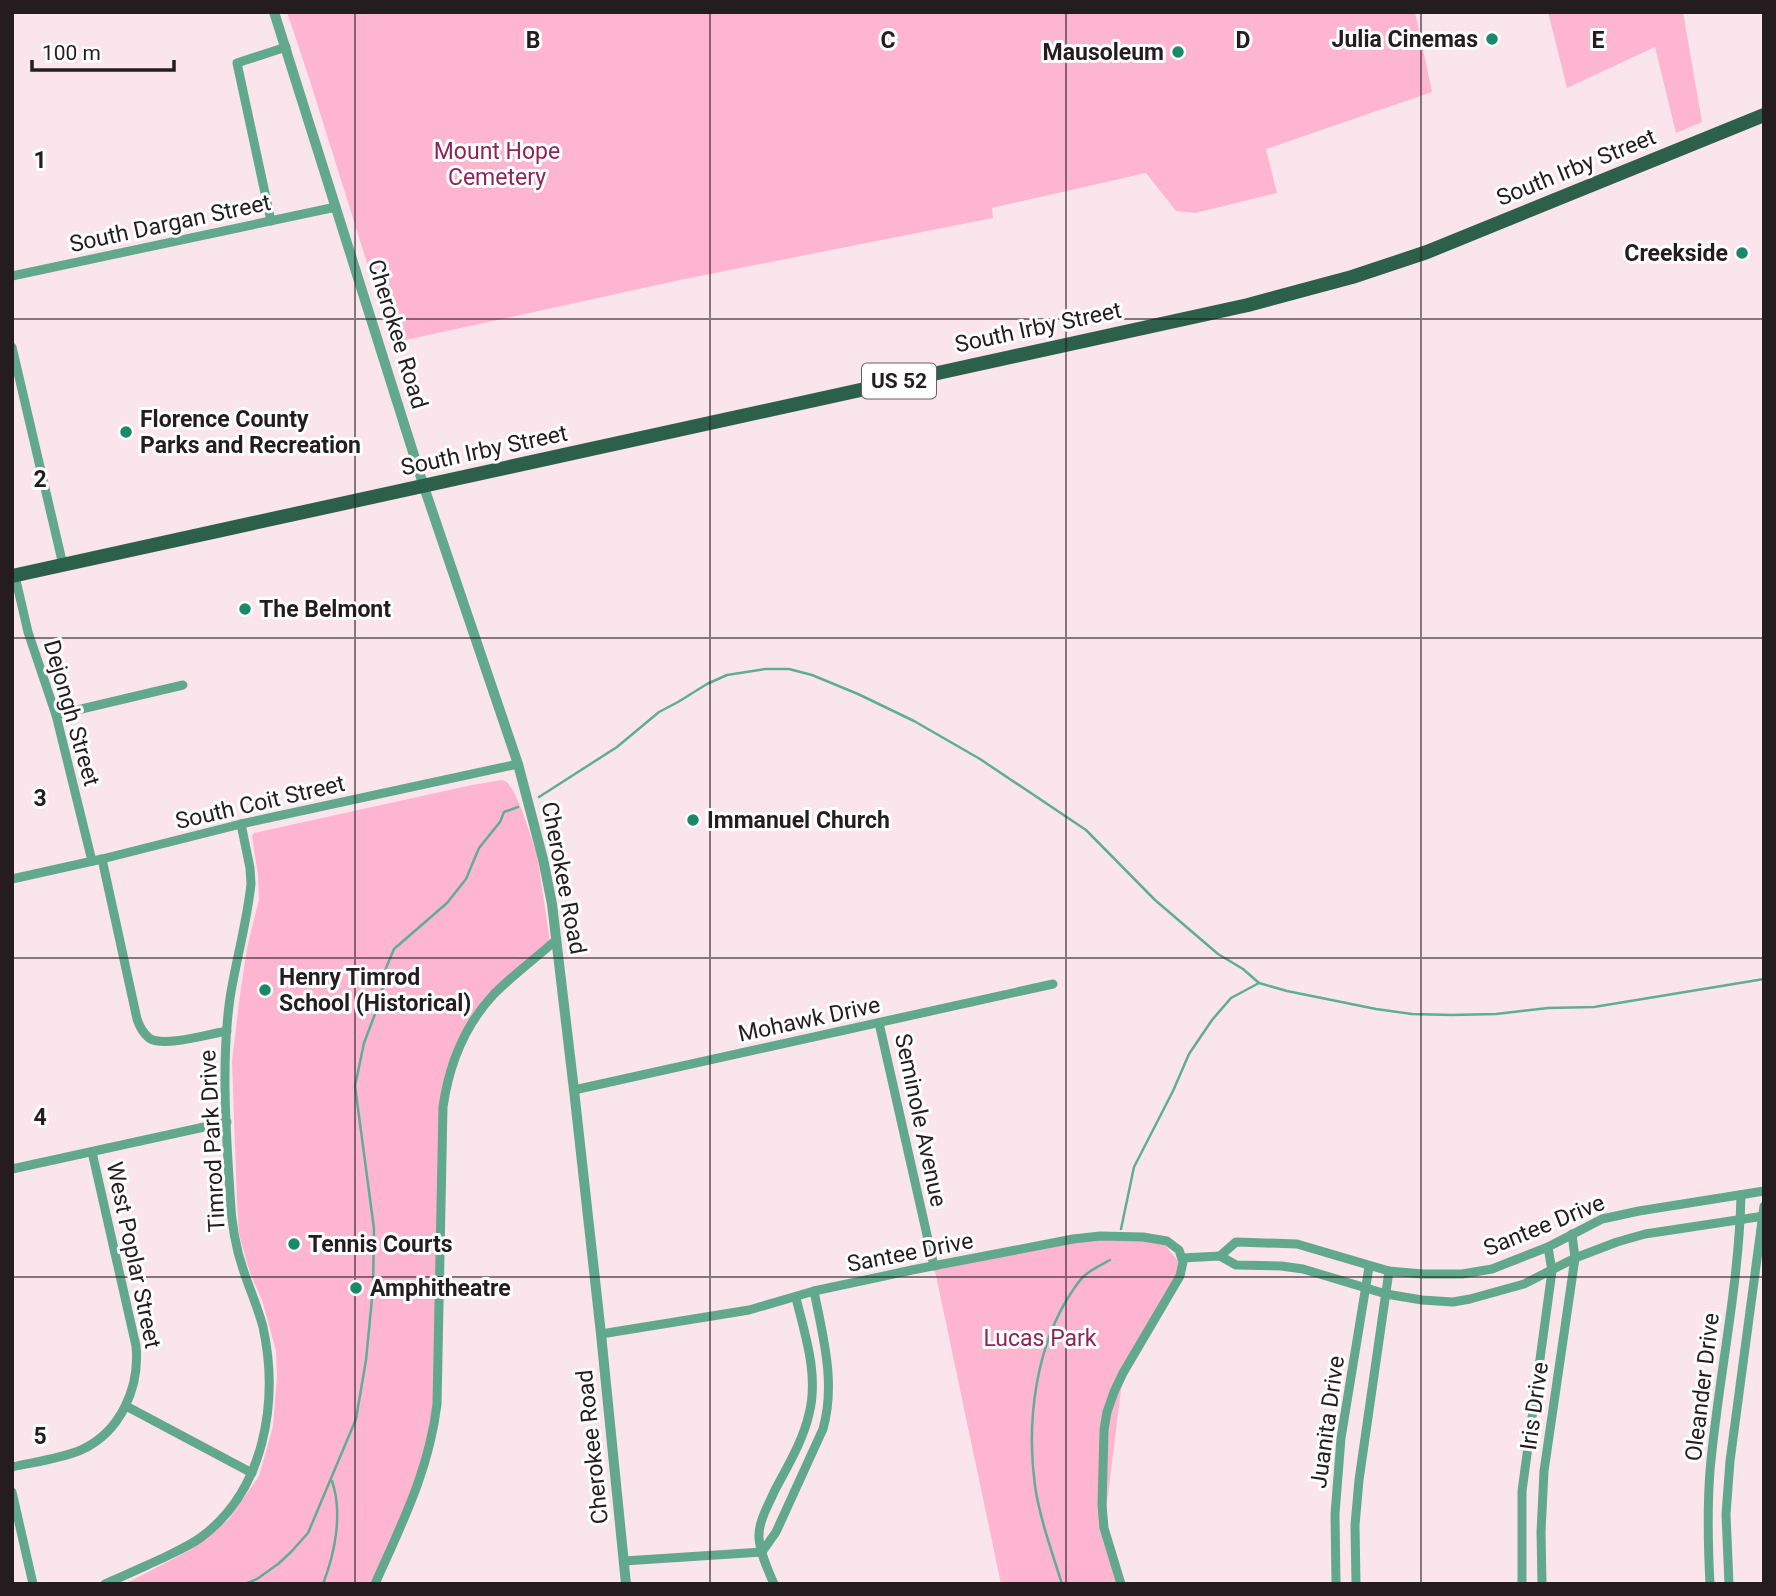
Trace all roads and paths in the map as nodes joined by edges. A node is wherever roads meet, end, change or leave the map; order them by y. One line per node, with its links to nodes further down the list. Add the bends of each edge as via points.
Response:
1 (274, 12): 2 (street, Cherokee Road)
2 (286, 47): 4 (street, Cherokee Road); 5 (street, via 237,63)
3 (1764, 115): 8 (main road, South Irby Street / US 52, via 1439,247 1352,277 1248,305)
4 (336, 207): 5 (street, South Dargan Street); 8 (street, Cherokee Road)
5 (271, 221): 6 (street, South Dargan Street)
6 (12, 276)
7 (12, 347): 9 (street)
8 (424, 487): 9 (main road, South Irby Street / US 52); 13 (street, Cherokee Road)
9 (63, 565): 10 (main road, South Irby Street / US 52)
10 (14, 576): 12 (street, Dejongh Street)
11 (183, 685): 12 (street)
12 (55, 715): 16 (street, Dejongh Street)
13 (518, 764): 14 (street, South Coit Street); 18 (street, Cherokee Road, via 543,859)
14 (241, 824): 15 (street, South Coit Street); 21 (street, Timrod Park Drive, via 251,884)
15 (102, 859): 16 (street, South Coit Street); 21 (street, via 137,1019 145,1034 163,1042)
16 (92, 861): 17 (street, South Coit Street)
17 (12, 879)
18 (556, 940): 22 (street, Cherokee Road); 53 (street, via 495,993 454,1056 443,1107 435,1421 422,1475)
19 (1054, 984): 20 (street, Mohawk Drive)
20 (879, 1023): 22 (street, Mohawk Drive); 36 (street, Seminole Avenue)
21 (227, 1031): 23 (street, Timrod Park Drive)
22 (574, 1090): 44 (street, Cherokee Road)
23 (227, 1122): 24 (street); 47 (street, Timrod Park Drive, via 235,1242 267,1351 266,1413)
24 (92, 1152): 25 (street); 45 (street, West Poplar Street, via 136,1346 137,1366)
25 (12, 1169)
26 (1764, 1191): 27 (street, Santee Drive)
27 (1741, 1195): 30 (street, Oleander Drive); 31 (street, Santee Drive, via 1639,1211 1602,1220)
28 (1764, 1206): 29 (street, Oleander Drive)
29 (1763, 1216): 30 (street, Santee Drive); 62 (street, Oleander Drive, via 1730,1461 1726,1514)
30 (1741, 1220): 35 (street, Santee Drive, via 1645,1234); 61 (street, Oleander Drive, via 1710,1470)
31 (1572, 1234): 32 (street, Santee Drive); 35 (street, Iris Drive)
32 (1548, 1247): 38 (street, Santee Drive, via 1492,1269 1462,1274); 39 (street, Iris Drive)
33 (1220, 1256): 34 (street, Santee Drive); 37 (street, Santee Drive, via 1236,1242 1297,1244); 40 (street, Santee Drive, via 1236,1265 1303,1269)
34 (1182, 1258): 36 (street, Santee Drive, via 1177,1247 1160,1239 1100,1236); 56 (street, via 1180,1276 1123,1373 1107,1412 1102,1505)
35 (1575, 1258): 39 (street, Santee Drive); 60 (street, Iris Drive, via 1544,1471)
36 (934, 1266): 41 (street, Santee Drive)
37 (1369, 1267): 38 (street, Santee Drive); 40 (street, Juanita Drive)
38 (1389, 1271): 42 (street, Juanita Drive)
39 (1552, 1271): 42 (street, Santee Drive, via 1470,1299 1422,1300); 59 (street, Iris Drive, via 1522,1491)
40 (1366, 1288): 42 (street, Santee Drive); 57 (street, Juanita Drive, via 1341,1438)
41 (814, 1292): 43 (street, Santee Drive); 49 (street, via 828,1370 827,1416 776,1532)
42 (1386, 1294): 58 (street, Juanita Drive, via 1354,1525)
43 (796, 1298): 44 (street, Santee Drive); 49 (street, via 811,1361 812,1396 800,1439 764,1514 759,1538)
44 (601, 1334): 50 (street, Cherokee Road)
45 (126, 1406): 46 (street, via 107,1431 85,1448); 47 (street)
46 (12, 1467)
47 (252, 1473): 52 (street, Timrod Park Drive, via 223,1517 201,1538)
48 (12, 1492): 51 (street)
49 (762, 1552): 50 (street); 55 (street)
50 (624, 1561): 54 (street, Cherokee Road)
51 (33, 1584)
52 (105, 1584)
53 (375, 1584)
54 (626, 1584)
55 (774, 1584)
56 (1121, 1584)
57 (1336, 1584)
58 (1356, 1584)
59 (1522, 1584)
60 (1542, 1584)
61 (1710, 1584)
62 (1729, 1584)

